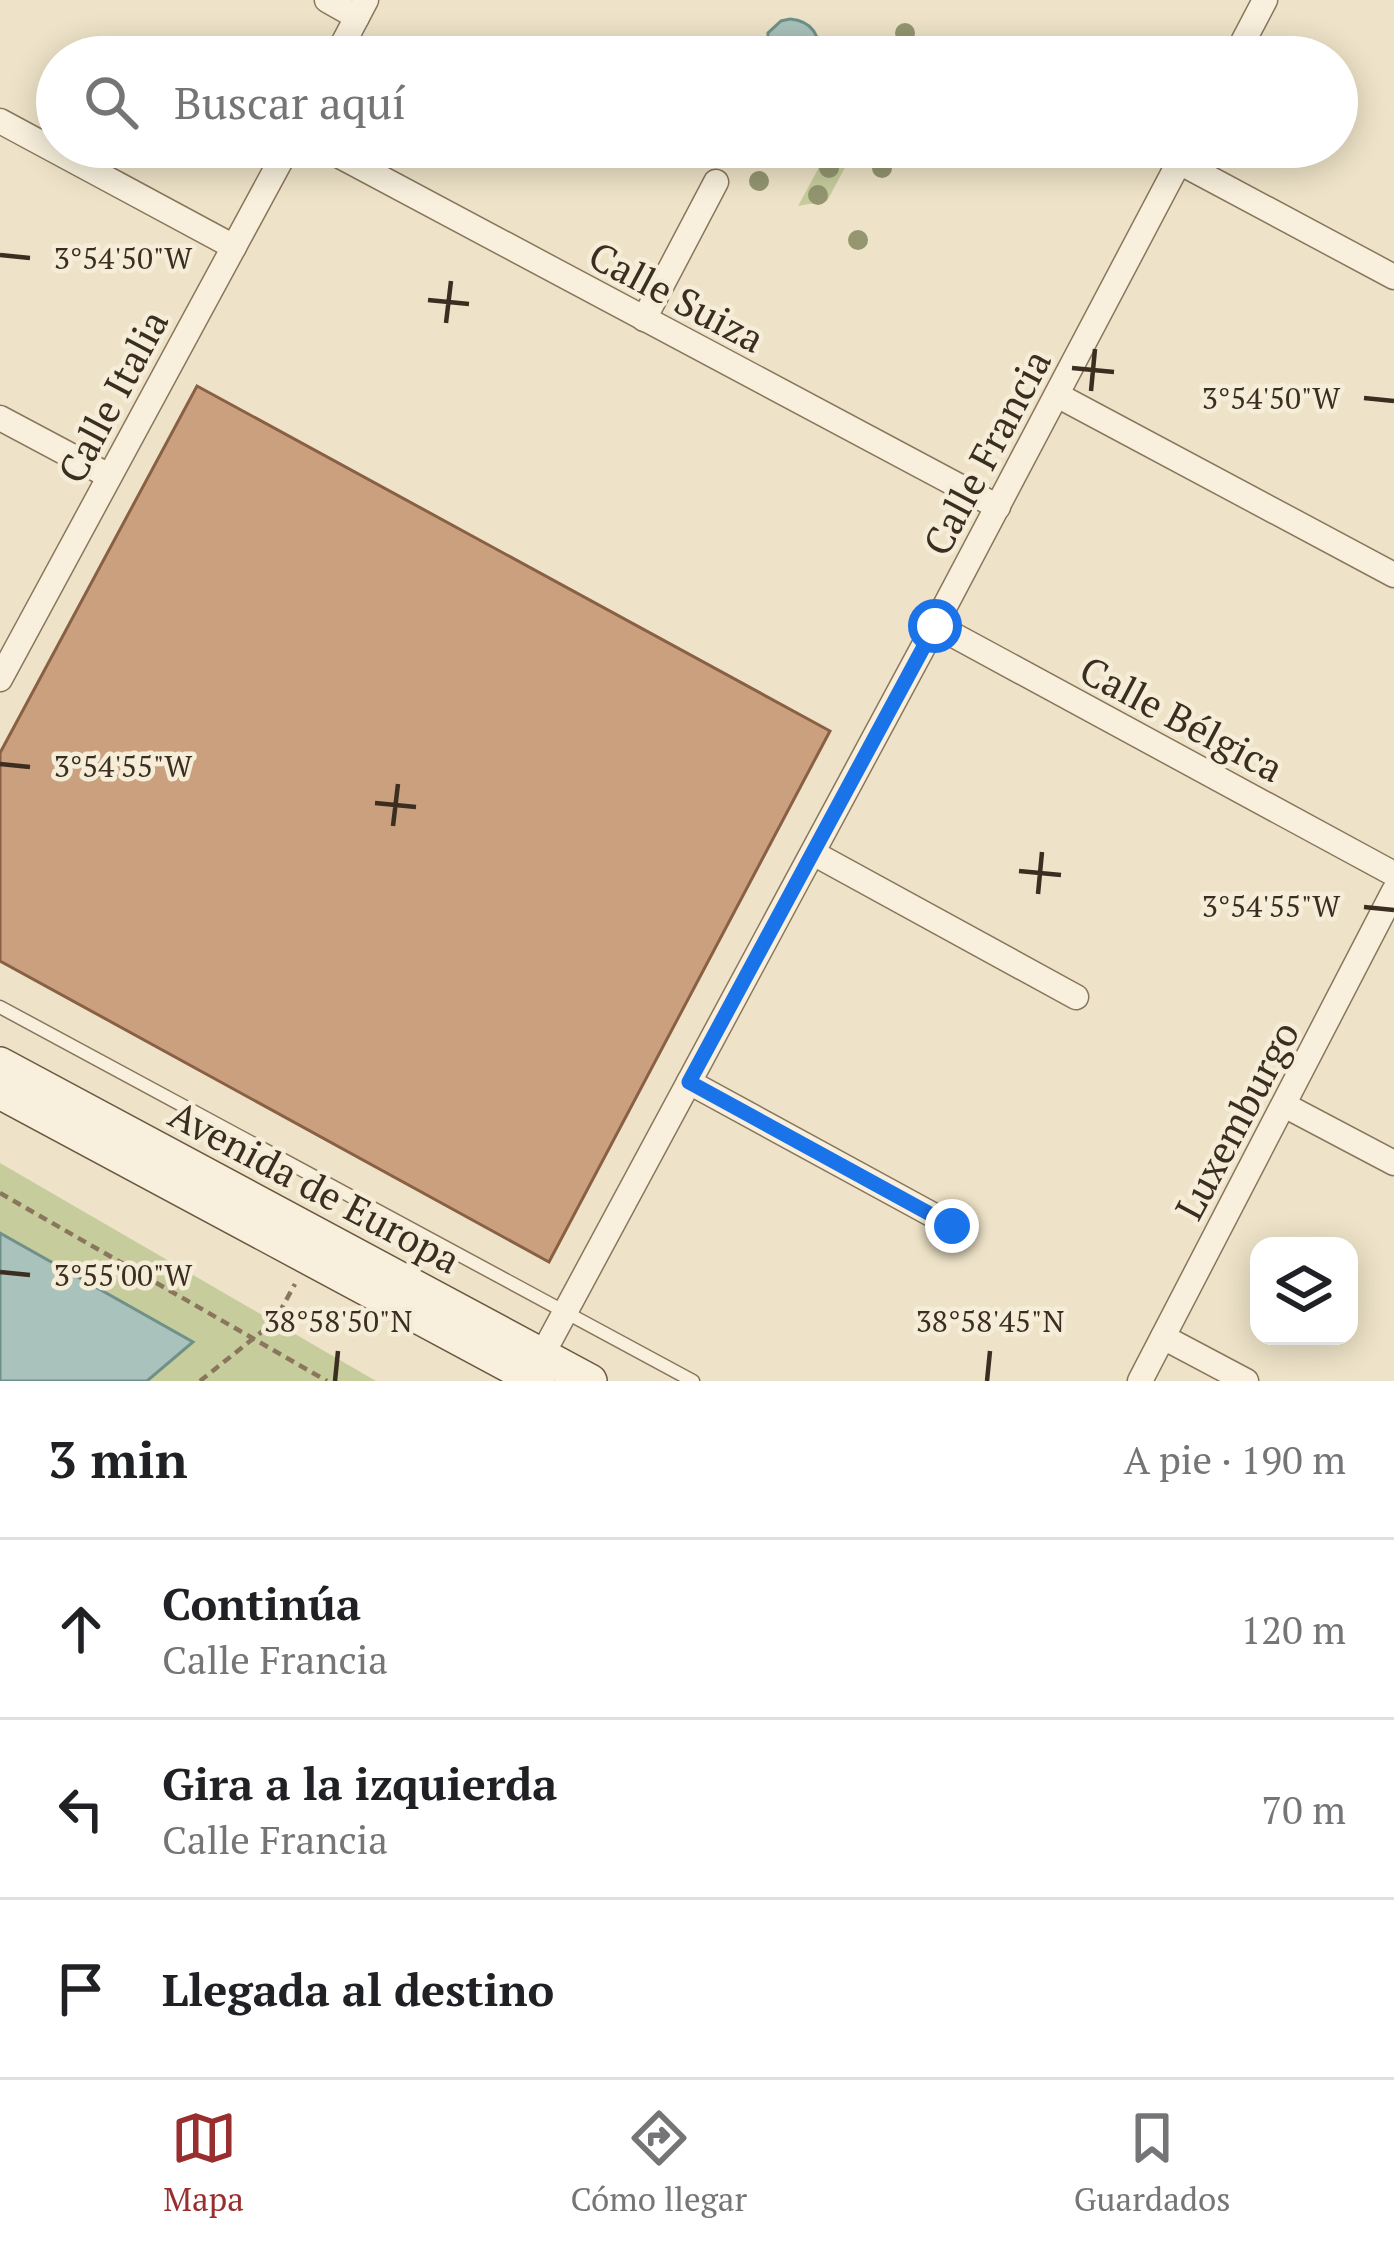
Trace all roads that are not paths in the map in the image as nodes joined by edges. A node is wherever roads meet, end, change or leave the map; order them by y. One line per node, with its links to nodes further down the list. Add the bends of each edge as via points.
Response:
1 (327, 0): 3 (street)
2 (1264, 0): 5 (street)
3 (362, 8): 4 (street)
4 (347, 36)
5 (1245, 36)
6 (0, 121): 7 (street)
7 (36, 140)
8 (87, 168): 14 (street)
9 (276, 168): 14 (street, Calle Italia)
10 (361, 168): 16 (street, Calle Suiza)
11 (1176, 168): 17 (street, Calle Francia)
12 (1207, 168): 15 (street)
13 (716, 182): 16 (street)
14 (233, 247): 19 (street, Calle Italia)
15 (1394, 277)
16 (644, 319): 20 (street, Calle Suiza)
17 (1057, 395): 20 (street, Calle Francia); 21 (street)
18 (0, 418): 19 (street)
19 (110, 476): 23 (street, Calle Italia)
20 (998, 508): 22 (street, Calle Francia)
21 (1394, 575)
22 (935, 626): 24 (street, Calle Francia); 25 (street, Calle Bélgica)
23 (0, 679)
24 (813, 853): 27 (street); 30 (street, Calle Francia)
25 (1394, 874)
26 (1394, 891): 32 (street, Luxemburgo)
27 (1076, 997)
28 (0, 1007): 35 (lane)
29 (0, 1064): 37 (main road, Avenida de Europa)
30 (689, 1082): 34 (street); 35 (street, Calle Francia)
31 (0, 1093): 37 (main road, Avenida de Europa, via 309,1260)
32 (1286, 1106): 33 (street); 36 (street, Luxemburgo)
33 (1394, 1163)
34 (952, 1226)
35 (565, 1313): 37 (street, Calle Francia); 39 (lane)
36 (1163, 1337): 40 (street, Luxemburgo); 41 (street)
37 (540, 1368): 38 (main road, Avenida de Europa)
38 (590, 1381)
39 (693, 1381)
40 (1140, 1381)
41 (1246, 1381)

